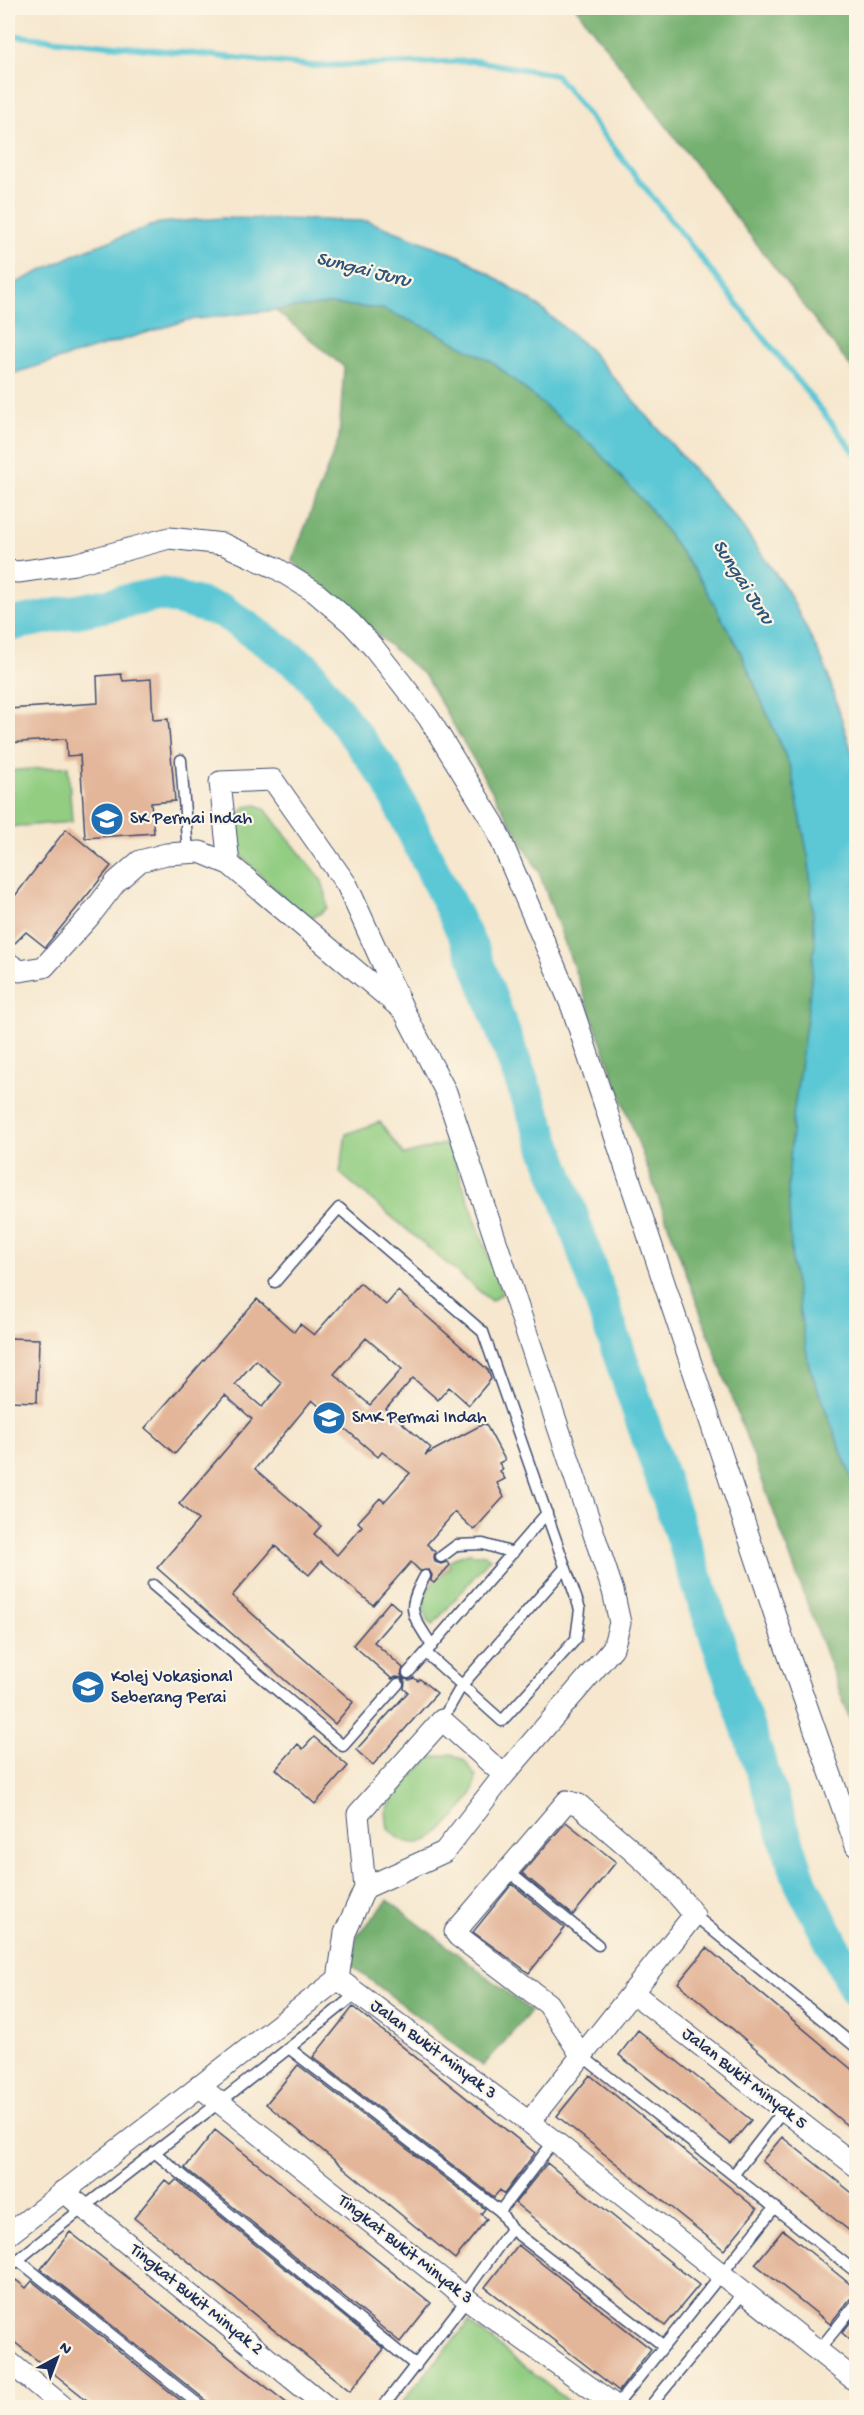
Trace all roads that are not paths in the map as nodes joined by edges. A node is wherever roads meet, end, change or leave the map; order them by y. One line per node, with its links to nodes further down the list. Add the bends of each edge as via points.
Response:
1 (8, 571): 20 (street, via 74,564 169,538 223,544 315,591 374,648 428,717 494,824 572,1007)
2 (181, 760): 3 (lane)
3 (188, 853): 4 (street, via 200,852); 5 (street, via 140,861 116,882 44,967 20,971)
4 (230, 864): 6 (street); 6 (street, via 220,782 273,780 347,885)
5 (8, 963)
6 (404, 1011): 19 (street, via 446,1092 613,1591 620,1623 613,1648)
7 (275, 1282): 8 (lane, via 339,1208 483,1332)
8 (547, 1513): 9 (lane); 11 (lane)
9 (513, 1553): 10 (lane, via 483,1544 457,1545); 14 (lane)
10 (441, 1557)
11 (565, 1568): 17 (lane); 17 (lane, via 580,1609 576,1639 502,1721)
12 (425, 1576): 14 (lane, via 412,1599 414,1617)
13 (153, 1585): 16 (lane, via 343,1746)
14 (429, 1650): 15 (lane); 17 (lane)
15 (408, 1673)
16 (398, 1684)
17 (462, 1684): 18 (lane)
18 (442, 1720): 19 (street); 22 (street, via 358,1814)
19 (504, 1776): 22 (street, via 444,1852)
20 (856, 1846)
21 (508, 1871): 23 (street, via 567,1801 579,1805 657,1874); 24 (lane); 30 (street, via 455,1932 548,2004)
22 (365, 1888): 25 (street, via 345,1934)
23 (694, 1915): 26 (street); 28 (lane)
24 (598, 1945)
25 (338, 1979): 27 (street, Jalan Bukit Minyak 3); 31 (street)
26 (632, 1992): 30 (street); 33 (street, Jalan Bukit Minyak 5)
27 (357, 1993): 29 (lane); 34 (street, Jalan Bukit Minyak 3)
28 (856, 2047)
29 (290, 2049): 32 (lane); 42 (lane)
30 (581, 2055): 34 (street); 38 (lane)
31 (199, 2086): 32 (street, Tingkat Bukit Minyak 3); 39 (street)
32 (219, 2103): 36 (lane); 50 (street, Tingkat Bukit Minyak 3)
33 (784, 2110): 37 (street, Jalan Bukit Minyak 5); 38 (lane)
34 (529, 2122): 35 (street, Jalan Bukit Minyak 3)
35 (554, 2141): 42 (lane); 48 (street, Jalan Bukit Minyak 3)
36 (154, 2152): 40 (lane); 55 (lane)
37 (856, 2166)
38 (734, 2174): 41 (lane)
39 (63, 2191): 40 (street, Tingkat Bukit Minyak 2); 44 (street)
40 (82, 2207): 45 (lane); 61 (street, Tingkat Bukit Minyak 2)
41 (775, 2207): 47 (lane); 48 (lane)
42 (500, 2211): 43 (lane)
43 (511, 2229): 50 (lane, via 470,2287); 52 (lane)
44 (8, 2235)
45 (18, 2260): 46 (lane); 60 (lane)
46 (8, 2268)
47 (856, 2272)
48 (722, 2273): 49 (street, Jalan Bukit Minyak 3); 52 (lane)
49 (745, 2291): 53 (street, Jalan Bukit Minyak 3); 57 (lane)
50 (467, 2299): 55 (lane); 58 (street, Tingkat Bukit Minyak 3)
51 (856, 2304): 53 (lane)
52 (664, 2346): 58 (lane)
53 (818, 2351): 56 (street, Jalan Bukit Minyak 3)
54 (8, 2361): 59 (street)
55 (416, 2366): 62 (lane)
56 (856, 2380)
57 (652, 2404)
58 (616, 2406)
59 (65, 2408)
60 (202, 2408)
61 (328, 2408)
62 (382, 2408)

